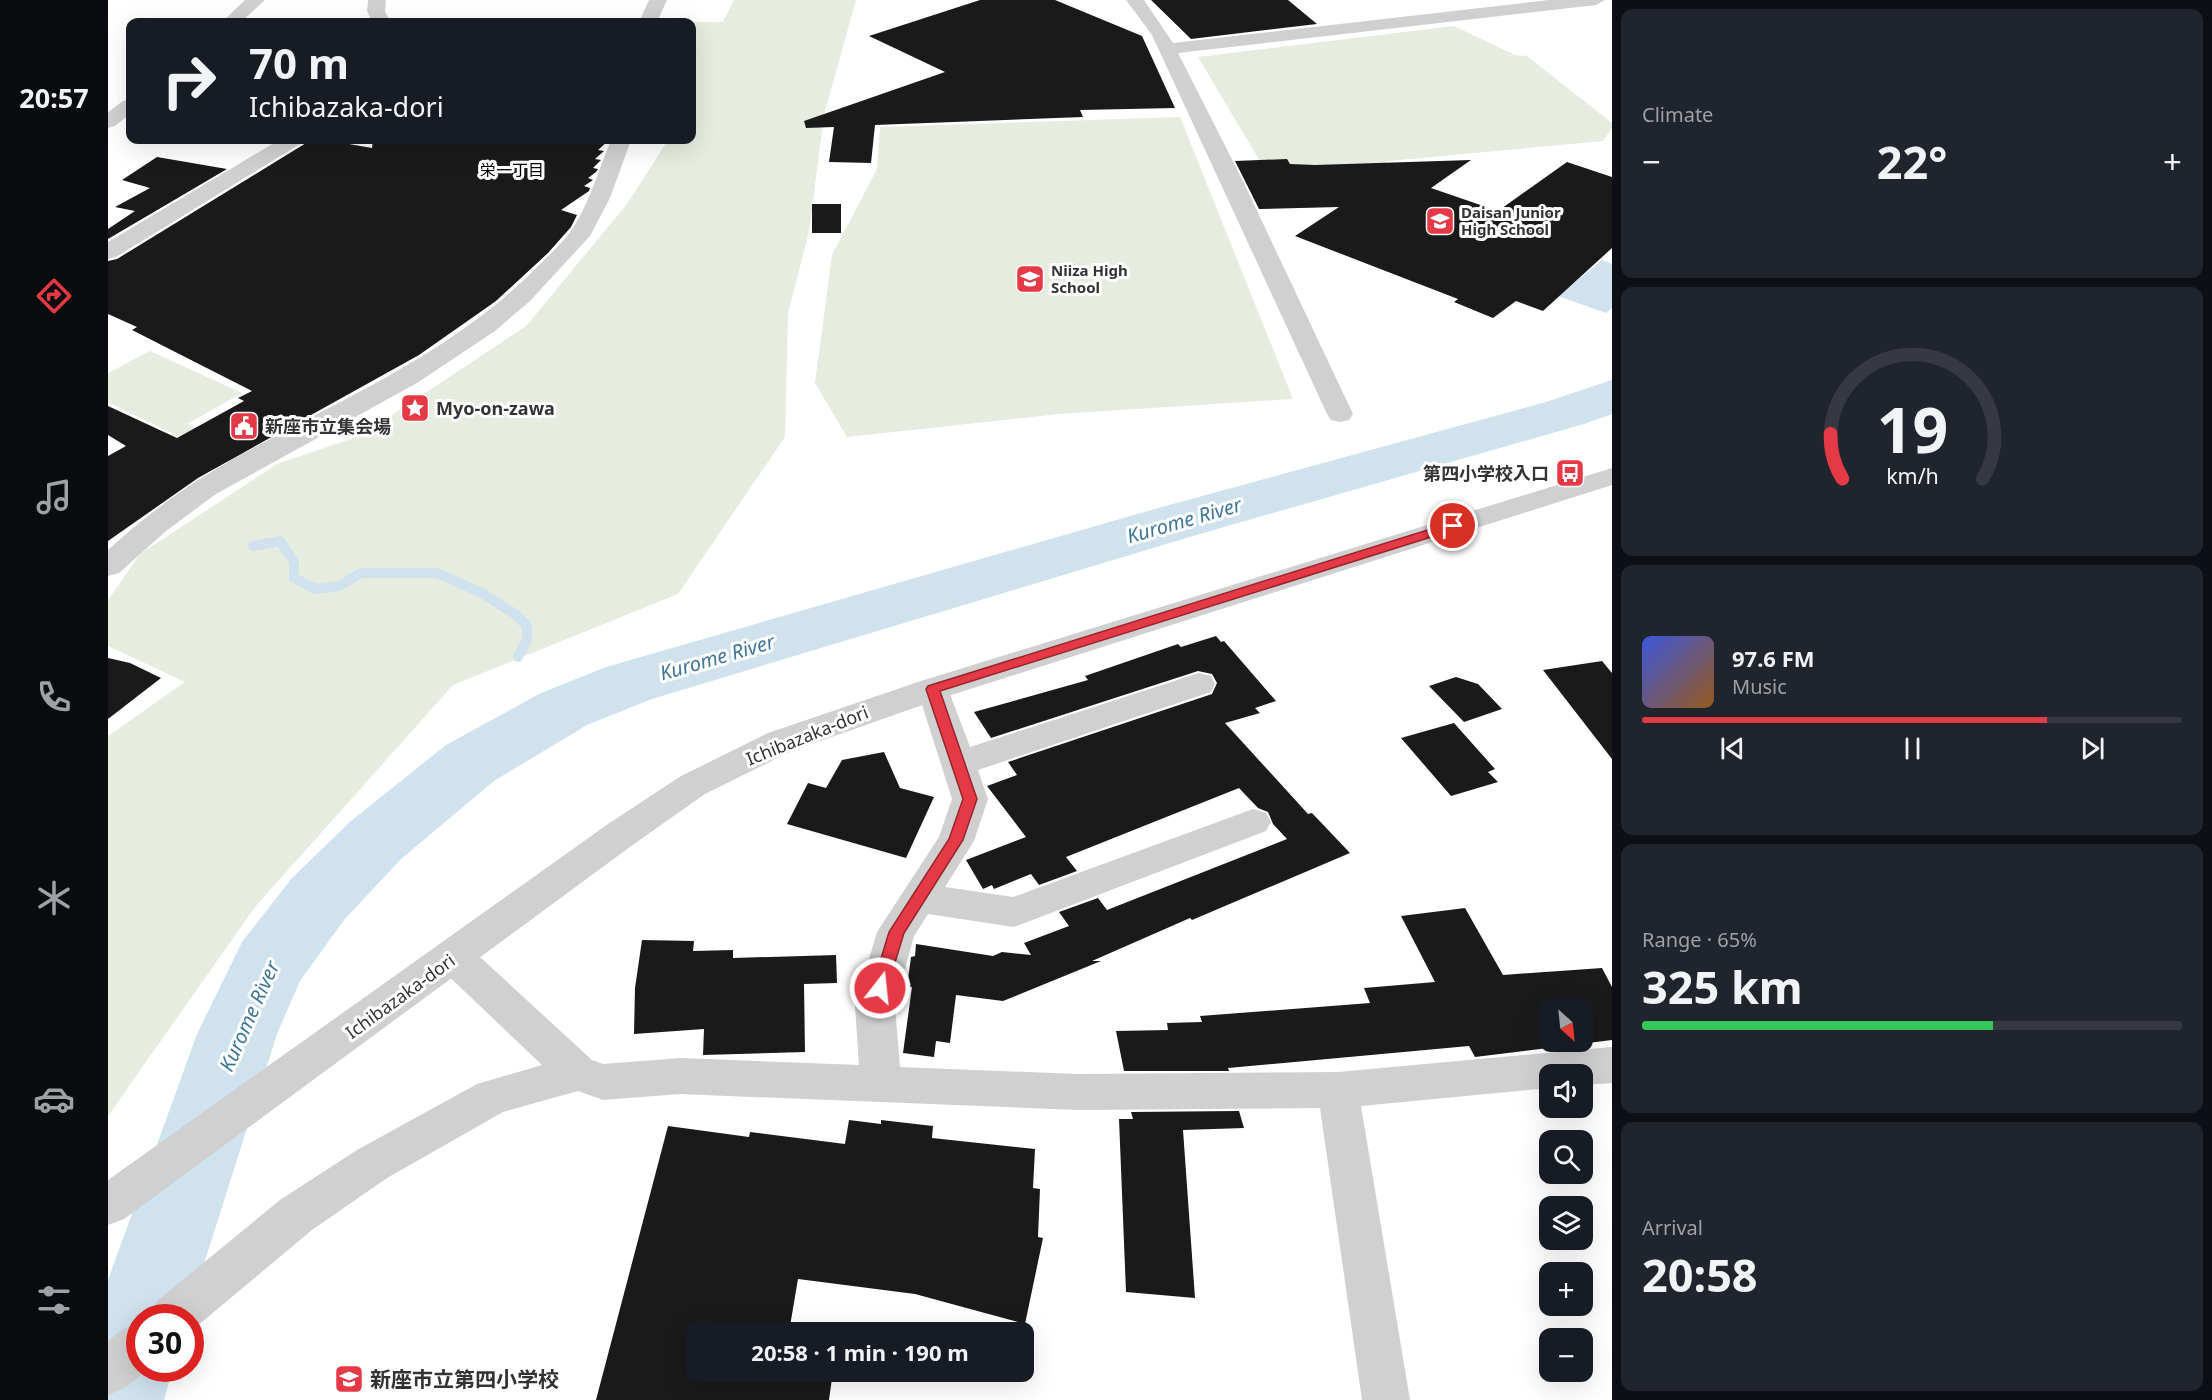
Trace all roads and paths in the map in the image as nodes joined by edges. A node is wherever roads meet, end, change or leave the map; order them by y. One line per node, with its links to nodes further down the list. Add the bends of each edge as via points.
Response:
1 (256, 0): 6 (street)
2 (377, 0): 7 (street)
3 (658, 0): 8 (street)
4 (1135, 0): 9 (street, via 1161,34)
5 (1591, 0): 9 (street)
6 (236, 18)
7 (379, 18)
8 (650, 18)
9 (1166, 49): 15 (street)
10 (126, 108): 11 (street)
11 (108, 122)
12 (286, 144): 14 (street)
13 (619, 144): 17 (street, via 581,232 509,308 376,397 198,492 160,518)
14 (108, 252)
15 (1340, 414)
16 (1612, 476): 19 (street, Ichibazaka-dori)
17 (108, 566)
18 (1199, 684): 20 (street)
19 (933, 689): 20 (street); 23 (street, Ichibazaka-dori, via 780,742 693,785)
20 (958, 764): 22 (street, via 970,799 956,840)
21 (1253, 822): 22 (street, via 1014,912)
22 (919, 898): 26 (street, via 897,932 875,1006)
23 (454, 957): 25 (street); 28 (street, Ichibazaka-dori)
24 (1612, 1065): 27 (street)
25 (579, 1073): 26 (street, via 603,1082 680,1076); 29 (street, via 492,1097 372,1164 296,1215)
26 (881, 1084): 27 (street, via 1077,1092)
27 (1338, 1090): 32 (street)
28 (108, 1205)
29 (189, 1304)
30 (126, 1356): 31 (street)
31 (108, 1371)
32 (1386, 1400)

